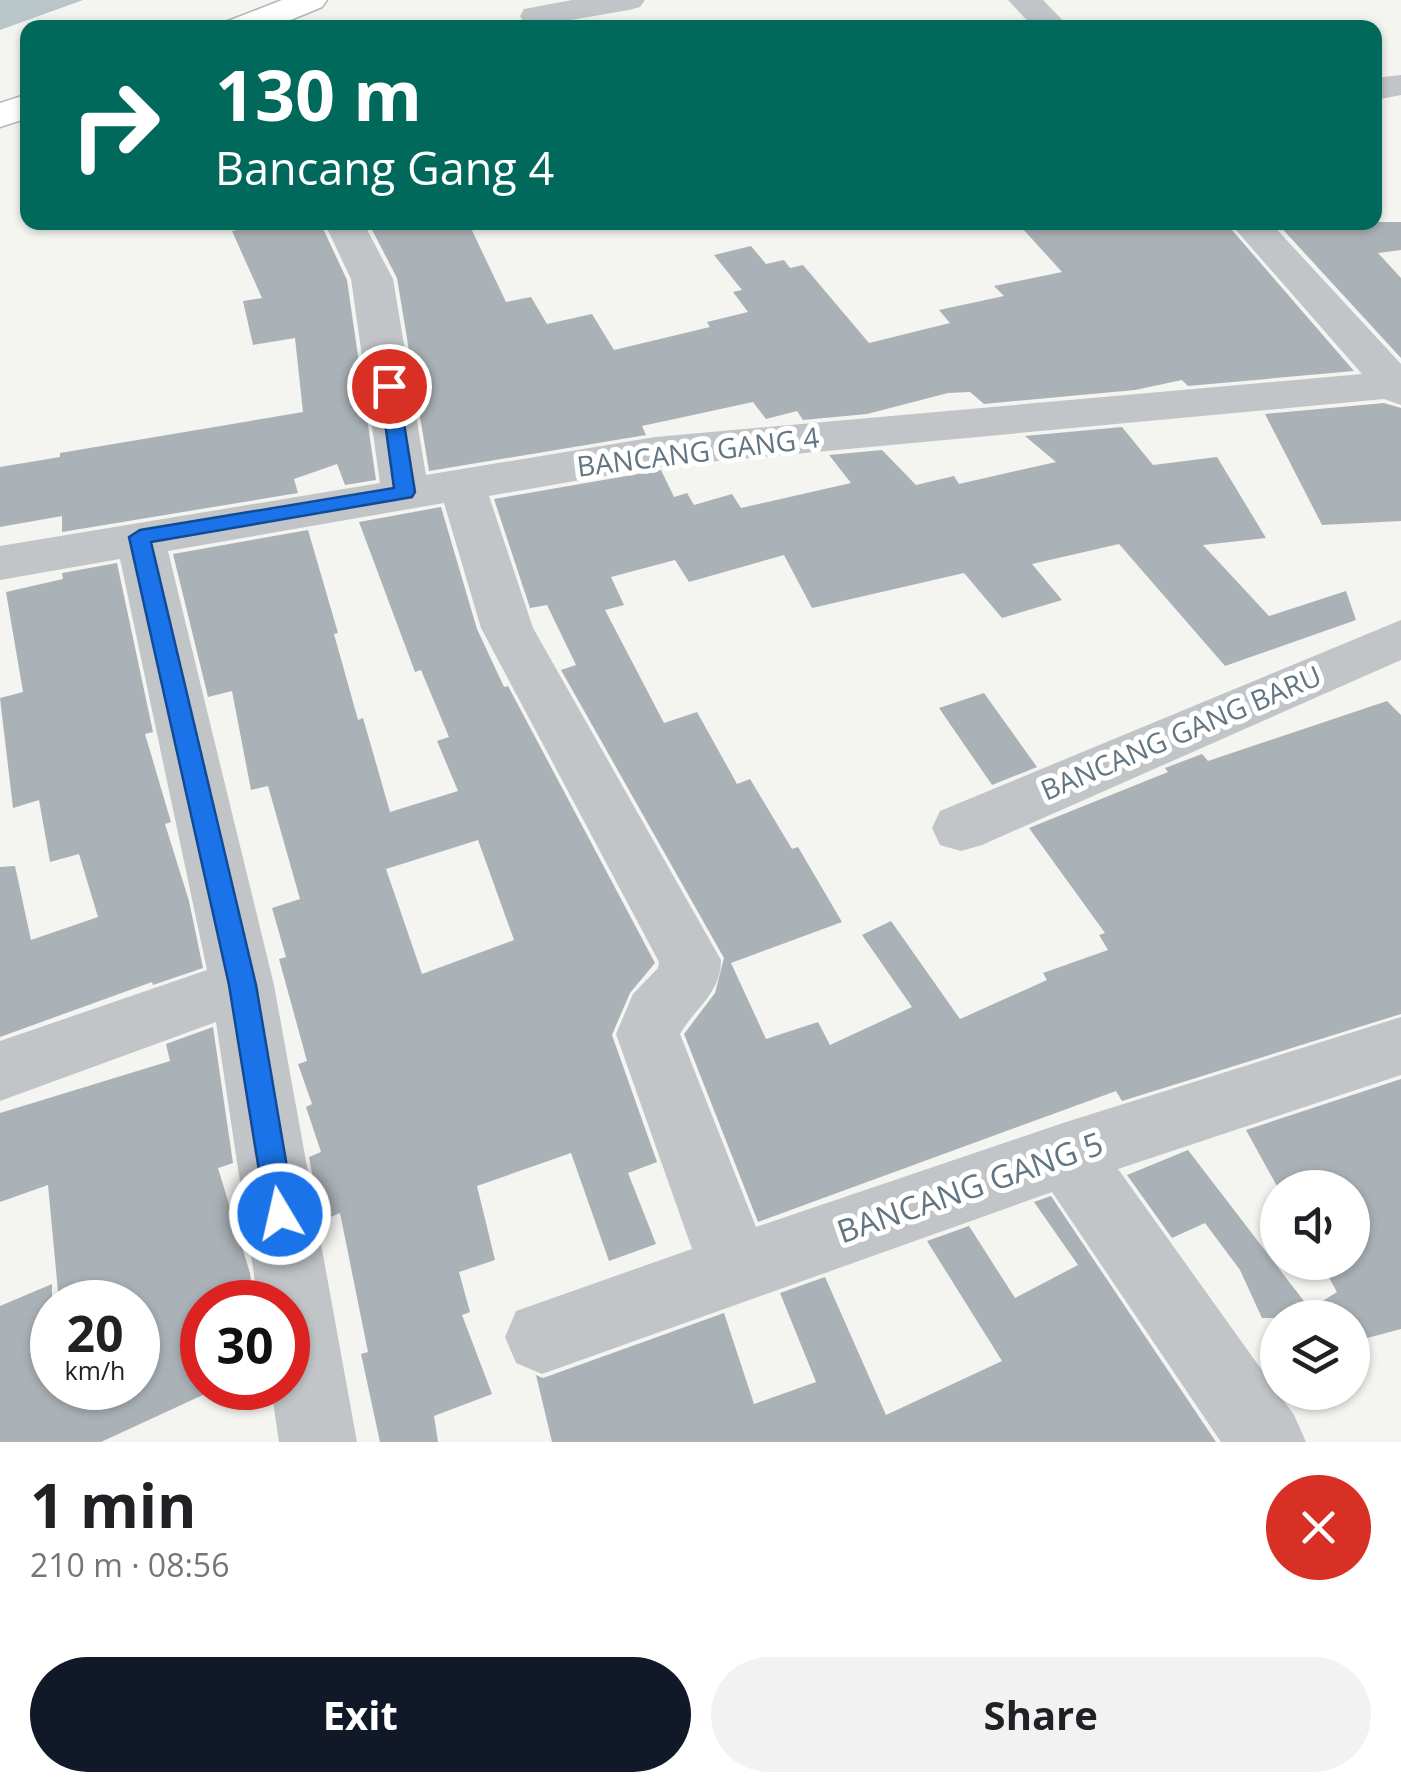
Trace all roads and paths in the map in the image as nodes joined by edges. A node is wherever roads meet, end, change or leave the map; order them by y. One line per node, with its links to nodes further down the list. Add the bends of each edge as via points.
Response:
1 (310, 0): 5 (main road)
2 (629, 0): 4 (street)
3 (1024, 0): 6 (street)
4 (536, 16)
5 (259, 20)
6 (1045, 20)
7 (347, 230): 10 (street, via 372,279)
8 (1255, 230): 9 (street)
9 (1399, 387): 10 (street, BANCANG GANG 4, via 656,452)
10 (433, 489): 11 (street, BANCANG GANG 4); 19 (street, via 690,960 687,979 651,1017 648,1034)
11 (140, 537): 12 (street, BANCANG GANG 4); 15 (street)
12 (0, 563)
13 (1401, 639): 14 (street, BANCANG GANG BARU)
14 (961, 828)
15 (242, 985): 17 (street); 21 (street)
16 (1401, 1046): 18 (street, BANCANG GANG 5)
17 (0, 1071)
18 (1066, 1154): 19 (street, BANCANG GANG 5); 22 (street)
19 (736, 1270): 20 (street, BANCANG GANG 5)
20 (542, 1337)
21 (318, 1442)
22 (1267, 1442)

